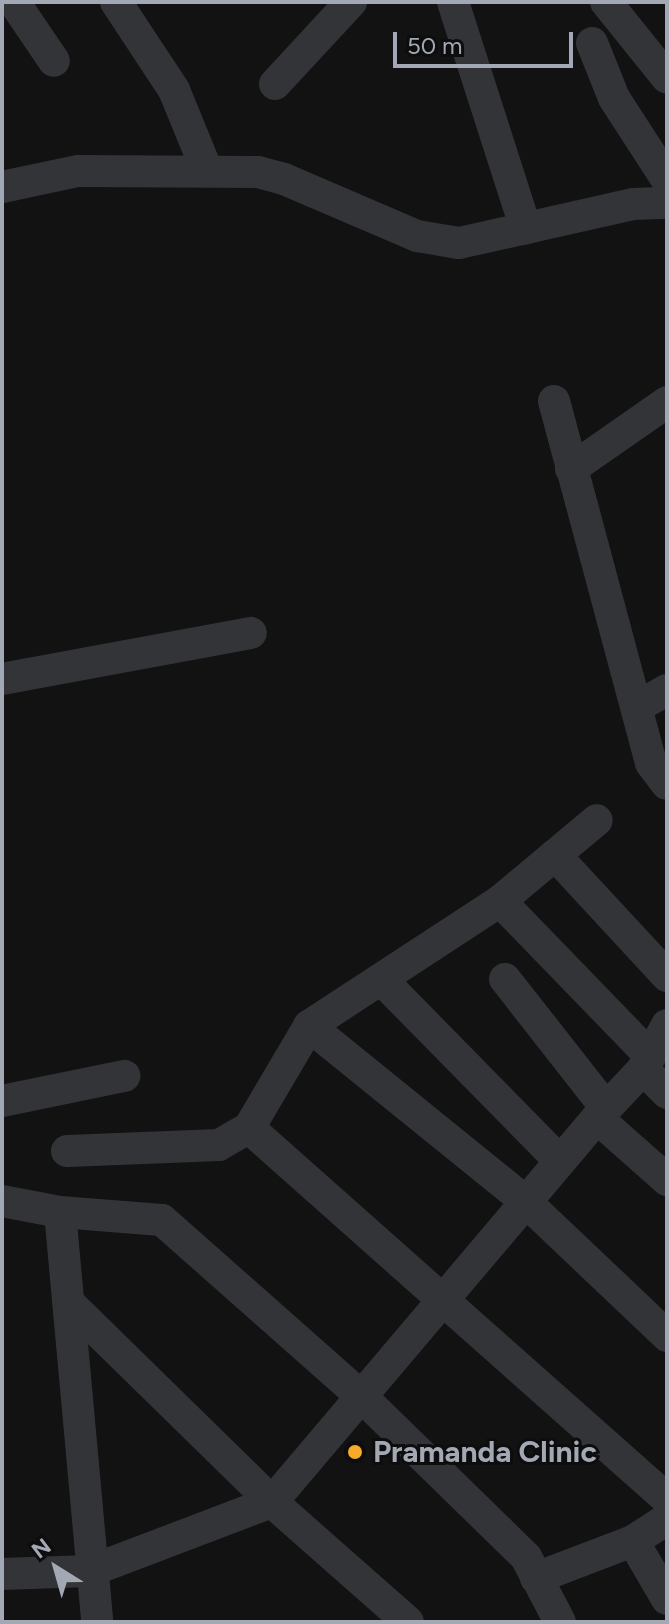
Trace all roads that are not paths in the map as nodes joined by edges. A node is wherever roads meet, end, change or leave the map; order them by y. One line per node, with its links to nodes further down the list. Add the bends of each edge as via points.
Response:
1 (14, 2): 7 (street)
2 (116, 2): 10 (street, via 174,90)
3 (351, 2): 9 (street)
4 (453, 2): 14 (street)
5 (606, 2): 8 (street)
6 (592, 43): 11 (street, via 618,105)
7 (54, 61)
8 (667, 78)
9 (275, 84)
10 (207, 171): 12 (street, via 78,171); 14 (street, via 272,175 435,241 470,242)
11 (667, 180)
12 (2, 187)
13 (667, 203): 14 (street, via 634,204)
14 (526, 229)
15 (554, 401): 17 (street)
16 (667, 402): 17 (street)
17 (571, 469): 21 (street)
18 (251, 633): 19 (street)
19 (2, 679)
20 (667, 690): 21 (street)
21 (637, 707): 22 (street, via 651,763)
22 (667, 784)
23 (597, 820): 24 (street)
24 (555, 855): 25 (street); 26 (street)
25 (500, 901): 27 (street); 31 (street)
26 (667, 976)
27 (381, 979): 30 (street); 38 (street)
28 (505, 979): 35 (street)
29 (667, 1025): 31 (street)
30 (309, 1026): 36 (street); 41 (street)
31 (647, 1062): 33 (street); 35 (street)
32 (124, 1076): 34 (street)
33 (667, 1093)
34 (2, 1101)
35 (602, 1113): 38 (street); 39 (street)
36 (249, 1128): 37 (street, via 219,1145); 43 (street)
37 (67, 1151)
38 (560, 1161): 41 (street)
39 (667, 1180)
40 (2, 1201): 42 (street)
41 (526, 1202): 43 (street); 45 (street)
42 (60, 1212): 44 (street); 46 (street, via 162,1220)
43 (446, 1300): 46 (street); 47 (street)
44 (71, 1305): 48 (street); 51 (street)
45 (667, 1336)
46 (361, 1396): 48 (street); 53 (street, via 526,1557)
47 (667, 1499)
48 (272, 1502): 51 (street); 56 (street)
49 (667, 1519): 50 (street)
50 (633, 1541): 53 (street); 54 (street)
51 (90, 1571): 52 (street); 55 (street)
52 (2, 1574)
53 (536, 1578): 57 (street)
54 (667, 1599)
55 (97, 1622)
56 (408, 1622)
57 (560, 1622)

